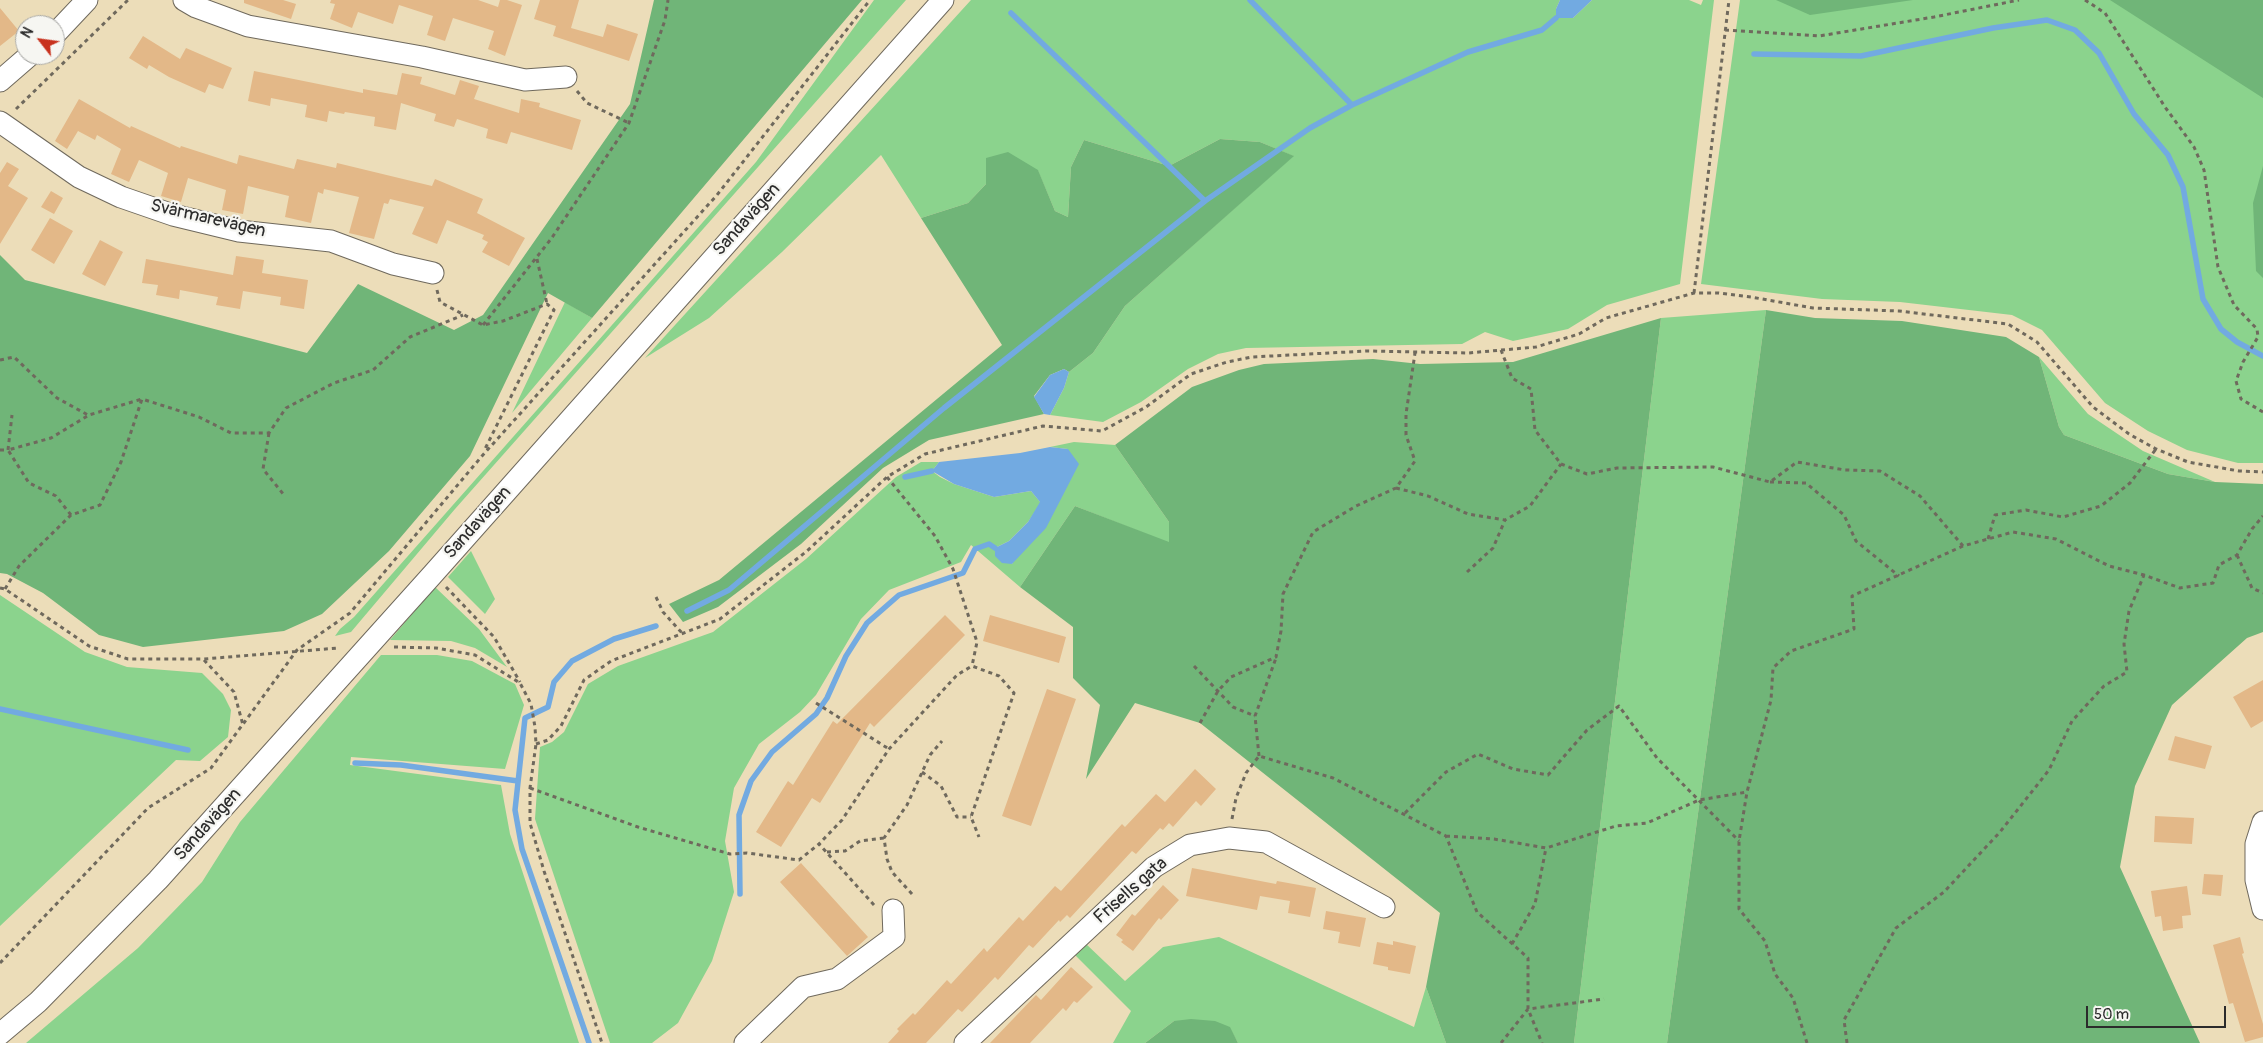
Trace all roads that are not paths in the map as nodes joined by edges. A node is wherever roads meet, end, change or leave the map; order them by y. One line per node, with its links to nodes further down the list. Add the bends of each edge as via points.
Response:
1 (87, 0): 4 (street)
2 (184, 0): 6 (street, via 248,26 422,57 525,80)
3 (943, 0): 14 (street, Sandavägen, via 158,880 38,1002)
4 (65, 23)
5 (18, 65): 7 (street)
6 (566, 77)
7 (0, 81)
8 (2, 124): 9 (street, Svärmarevägen, via 79,177 121,197 239,230 331,241 393,264)
9 (433, 274)
10 (2263, 822): 12 (street, via 2256,844 2256,880)
11 (1384, 907): 16 (street, Frisells gata, via 1266,842 1229,838 1190,845 1154,867)
12 (2263, 909)
13 (893, 910): 15 (street, via 894,937 837,980 803,987)
14 (0, 1034)
15 (745, 1043)
16 (965, 1043)

